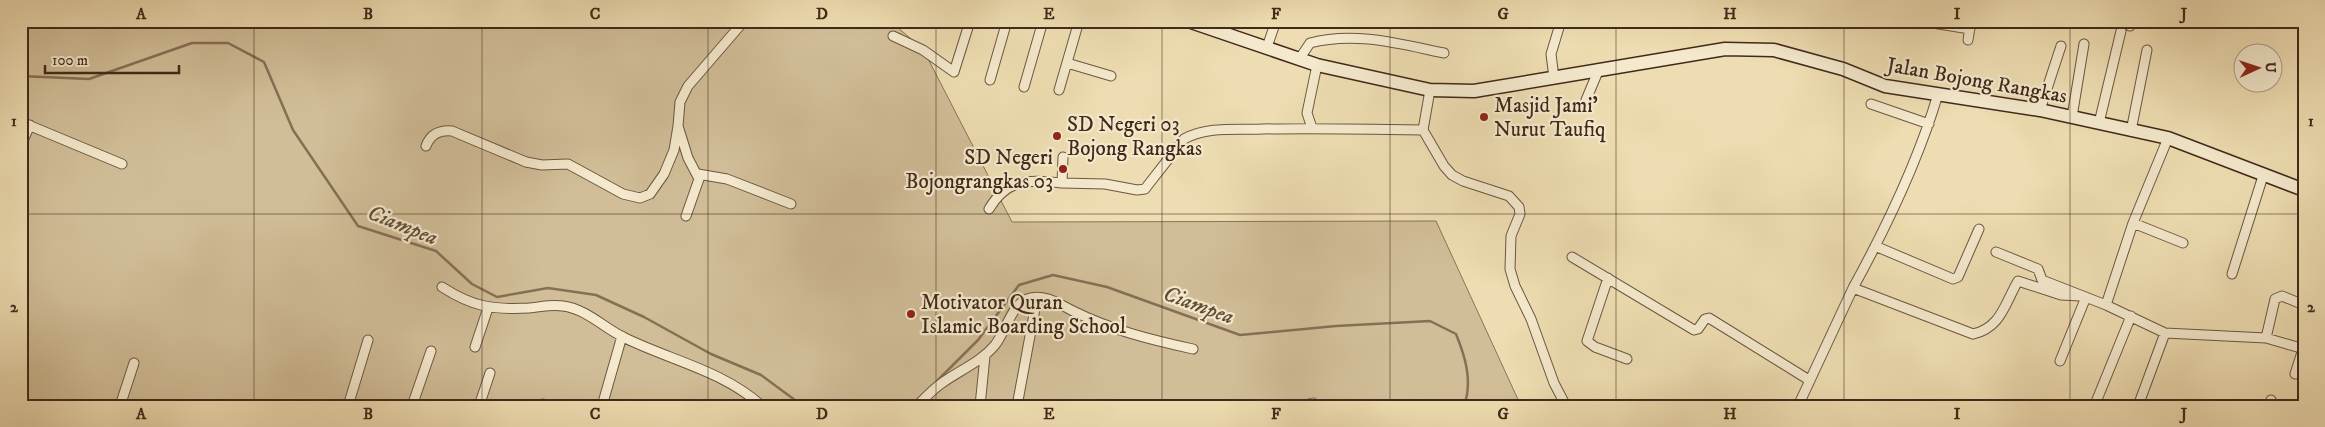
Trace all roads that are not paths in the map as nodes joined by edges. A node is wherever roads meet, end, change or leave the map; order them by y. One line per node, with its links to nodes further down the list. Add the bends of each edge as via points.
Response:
1 (744, 21): 37 (street, via 683,94)
2 (970, 21): 12 (street, via 954,72 923,50)
3 (1007, 21): 25 (street)
4 (1042, 21): 26 (street)
5 (1079, 21): 20 (street)
6 (1188, 21): 16 (main road, Jalan Bojong Rangkas)
7 (1276, 21): 16 (street)
8 (1561, 21): 24 (street, via 1551,54)
9 (1920, 21): 10 (street)
10 (1970, 25): 13 (street)
11 (2121, 31): 35 (street)
12 (893, 36)
13 (1968, 40)
14 (2084, 44): 33 (street)
15 (2061, 46): 32 (street)
16 (1267, 47): 19 (main road, Jalan Bojong Rangkas)
17 (2147, 50): 40 (street)
18 (1444, 53): 19 (street, via 1380,40 1352,38 1310,43)
19 (1300, 58): 21 (main road, Jalan Bojong Rangkas)
20 (1067, 63): 23 (street); 27 (street)
21 (1317, 65): 28 (main road, Jalan Bojong Rangkas); 38 (street, via 1307,113)
22 (1599, 70): 24 (main road, Jalan Bojong Rangkas); 29 (main road, Jalan Bojong Rangkas, via 1725,48 1760,48 1843,69 1885,86); 30 (street)
23 (1111, 76)
24 (1554, 78): 28 (main road, Jalan Bojong Rangkas, via 1474,91)
25 (990, 80)
26 (1024, 87)
27 (1059, 90)
28 (1430, 90): 39 (street)
29 (1938, 94): 32 (main road, Jalan Bojong Rangkas); 36 (street)
30 (1586, 100)
31 (1871, 104): 36 (street)
32 (2040, 110): 33 (main road, Jalan Bojong Rangkas)
33 (2072, 117): 35 (main road, Jalan Bojong Rangkas)
34 (26, 123): 42 (street); 45 (street)
35 (2099, 123): 40 (main road, Jalan Bojong Rangkas)
36 (1929, 124): 56 (street)
37 (678, 126): 43 (street, via 674,150 664,174 650,194 640,198 623,194 568,164 526,162 452,131 442,130 433,134); 46 (street, via 688,158)
38 (1312, 128): 39 (street); 48 (street, via 1211,131 1191,135 1180,143 1145,189)
39 (1423, 130): 96 (street, via 1452,174 1463,181 1509,196 1519,207 1520,214 1511,236 1510,269)
40 (2131, 130): 41 (main road, Jalan Bojong Rangkas)
41 (2168, 138): 47 (main road, Jalan Bojong Rangkas); 53 (street)
42 (21, 145)
43 (426, 146)
44 (1063, 157): 48 (street)
45 (122, 164)
46 (698, 174): 50 (street, via 727,179); 52 (street, via 699,183)
47 (2263, 176): 49 (main road, Jalan Bojong Rangkas); 59 (street)
48 (1062, 182): 51 (street, via 1016,183 1006,189)
49 (2304, 190)
50 (791, 204)
51 (989, 209)
52 (686, 216)
53 (2133, 223): 55 (street); 65 (street)
54 (1979, 229): 56 (street, via 1958,277 1953,279)
55 (2183, 243)
56 (1876, 246): 62 (street)
57 (1996, 252): 63 (street, via 2038,269 2042,280)
58 (1572, 257): 60 (street)
59 (2232, 274)
60 (1608, 278): 78 (street, via 1587,341); 83 (street, via 1694,330 1709,318)
61 (442, 287): 67 (street, via 468,302)
62 (1853, 288): 63 (street, via 1972,334 1990,327 2003,313 2019,281 2061,295); 83 (street)
63 (2083, 297): 65 (street); 79 (street)
64 (1038, 298): 75 (street, via 1052,299 1112,328); 77 (street, via 1022,301 997,344); 93 (street)
65 (2106, 305): 68 (street)
66 (2304, 305): 71 (street, via 2282,296 2275,299)
67 (488, 308): 70 (street, via 564,306); 73 (street)
68 (2131, 316): 69 (street); 84 (street)
69 (2165, 333): 71 (street); 98 (street)
70 (622, 336): 89 (street); 90 (street, via 712,373)
71 (2266, 338): 74 (street)
72 (368, 340): 86 (street)
73 (475, 348)
74 (2304, 348): 82 (street)
75 (1193, 349)
76 (431, 351): 87 (street)
77 (985, 356): 91 (street, via 941,384); 92 (street)
78 (1626, 359)
79 (2060, 362)
80 (134, 363): 85 (street)
81 (490, 373): 88 (street)
82 (2295, 374)
83 (1809, 380): 97 (street)
84 (2096, 402)
85 (120, 406)
86 (348, 406)
87 (412, 406)
88 (479, 406)
89 (602, 406)
90 (762, 406)
91 (917, 406)
92 (980, 406)
93 (1016, 406)
94 (1300, 406): 95 (street, via 1313,403)
95 (1314, 406)
96 (1566, 406)
97 (1798, 406)
98 (2138, 406)

